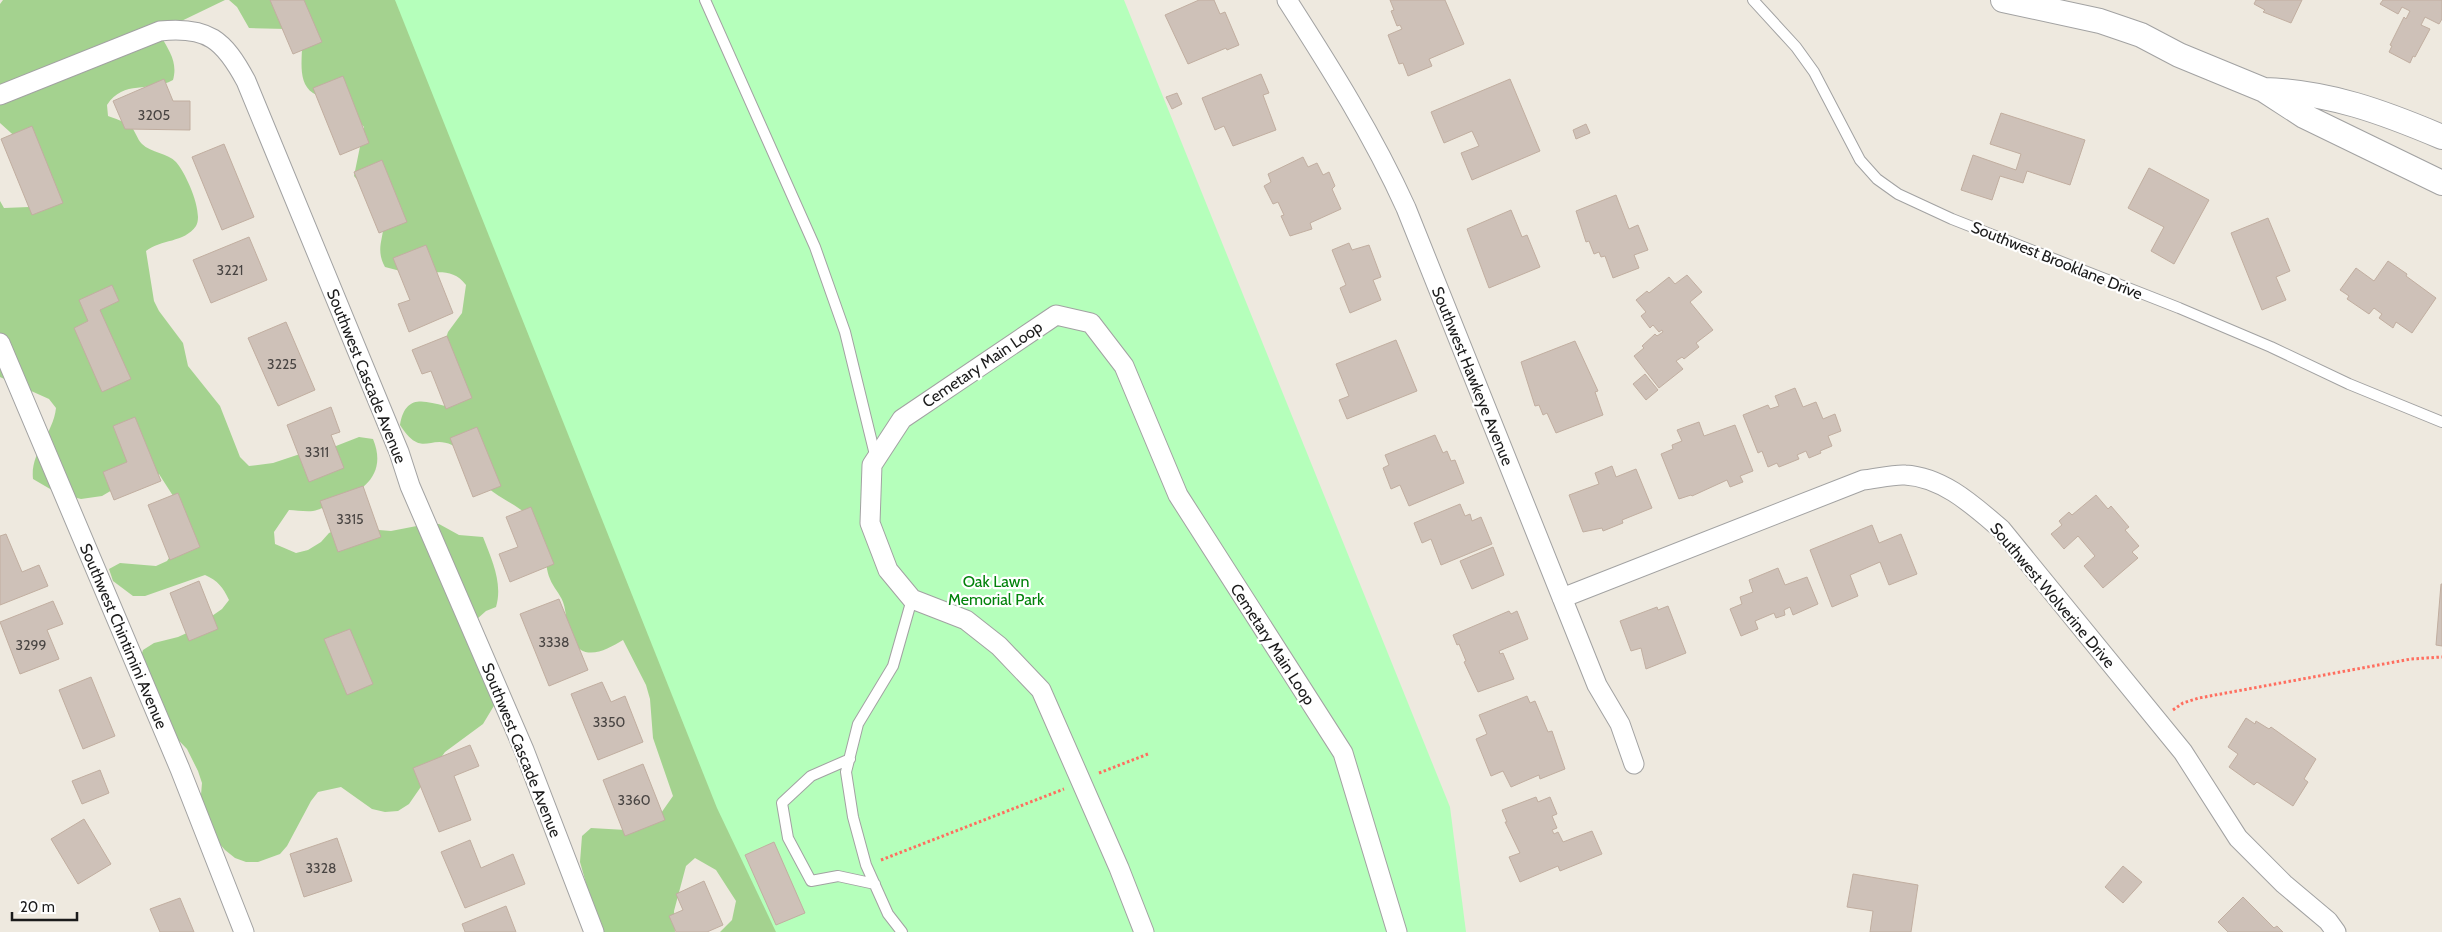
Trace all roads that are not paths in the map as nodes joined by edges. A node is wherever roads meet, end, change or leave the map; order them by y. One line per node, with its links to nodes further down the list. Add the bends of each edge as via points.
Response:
1 (705, 0): 12 (lane, via 815,247 845,332)
2 (1287, 0): 13 (street, Southwest Hawkeye Avenue, via 1368,130 1406,208)
3 (1753, 0): 11 (lane, Southwest Brooklane Drive, via 1814,72 1860,160 1876,179 1898,194 1952,219 2178,308)
4 (2003, 0): 5 (street)
5 (2040, 4): 6 (street, via 2141,35 2179,55)
6 (2264, 90): 8 (street, via 2298,91 2348,102 2386,113); 9 (street, via 2304,116)
7 (0, 95): 19 (street, Southwest Cascade Avenue, via 160,31 182,28 197,31 210,37 235,61 302,214 410,486 524,750)
8 (2442, 137)
9 (2442, 183)
10 (0, 343): 18 (street, Southwest Chintimini Avenue, via 180,769)
11 (2442, 422)
12 (876, 460): 14 (street, Cemetary Main Loop, via 872,466 870,523 888,570); 22 (street, Cemetary Main Loop, via 902,419 1056,315 1091,323 1124,366 1178,495 1343,753)
13 (1562, 598): 16 (street, Southwest Hawkeye Avenue, via 1597,685 1620,724); 23 (street, Southwest Wolverine Drive, via 1863,480 1904,474 1930,481 1966,499 2001,529 2184,752 2238,838)
14 (912, 599): 15 (lane, via 893,666 858,724); 21 (street, Cemetary Main Loop, via 966,620 999,646 1041,690)
15 (850, 759): 17 (lane, via 846,772 853,817); 17 (lane, via 811,776 782,803 788,838 812,881 838,876)
16 (1634, 764)
17 (874, 884): 20 (lane, via 888,914)
18 (244, 932)
19 (594, 932)
20 (902, 932)
21 (1144, 932)
22 (1397, 932)
23 (2336, 932)

